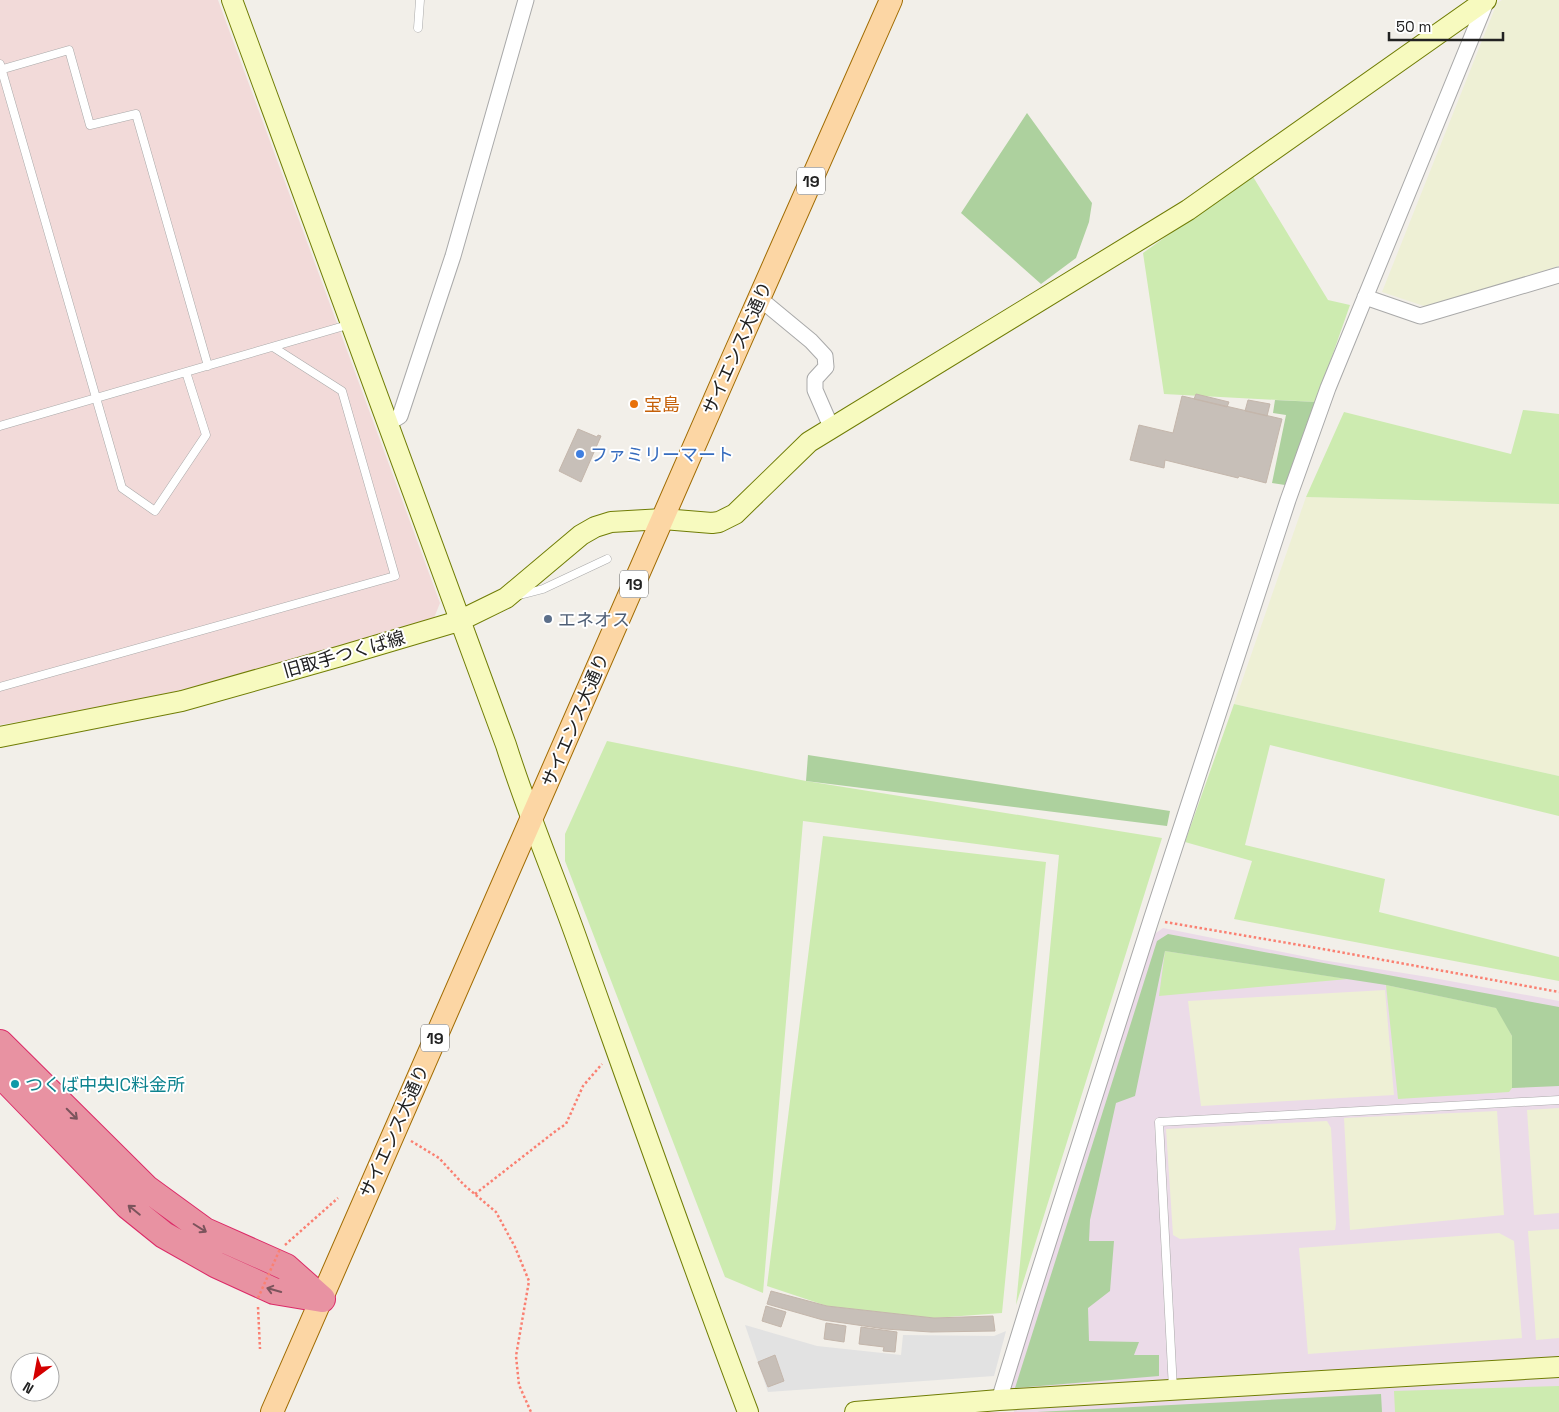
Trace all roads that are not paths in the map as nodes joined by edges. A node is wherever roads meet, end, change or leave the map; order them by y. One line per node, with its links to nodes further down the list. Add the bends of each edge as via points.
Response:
1 (232, 0): 11 (street)
2 (420, 0): 6 (lane)
3 (526, 0): 16 (street, via 453,256 400,416)
4 (891, 0): 10 (main road, サイエンス大通り / 19)
5 (1487, 0): 9 (street); 18 (street, 旧取手つくば線, via 1188,210)
6 (418, 28)
7 (1, 68): 13 (lane, via 69,50 90,125 136,114); 15 (lane)
8 (1559, 275): 9 (street, via 1420,316)
9 (1365, 297): 32 (street, via 1288,500 1151,920)
10 (759, 298): 18 (street, via 826,356 826,366 815,379 815,390); 19 (main road, サイエンス大通り / 19)
11 (351, 324): 12 (lane); 16 (street)
12 (273, 347): 13 (lane); 23 (lane, via 342,391 395,576)
13 (208, 366): 14 (lane)
14 (186, 372): 15 (lane); 15 (lane, via 206,435 155,511 122,488)
15 (96, 398): 17 (lane)
16 (387, 424): 22 (street)
17 (0, 426)
18 (832, 429): 19 (street, 旧取手つくば線, via 809,442 735,514 712,523)
19 (663, 519): 21 (street, 旧取手つくば線, via 610,522 595,527); 25 (main road, サイエンス大通り / 19)
20 (607, 559): 21 (lane, via 543,589)
21 (506, 598): 22 (street, 旧取手つくば線)
22 (459, 620): 24 (street, 旧取手つくば線, via 182,701); 25 (street)
23 (0, 687)
24 (0, 736)
25 (531, 821): 29 (main road, サイエンス大通り / 19); 34 (street, via 563,900 690,1259)
26 (0, 1043): 29 (highway, one-way to 29, via 146,1188 205,1232 286,1267)
27 (0, 1074): 29 (highway, one-way to 27, via 274,1291 217,1266 164,1234 128,1206)
28 (1559, 1100): 31 (lane, via 1159,1122)
29 (322, 1299): 33 (main road, サイエンス大通り / 19)
30 (1559, 1367): 31 (street)
31 (1173, 1391): 32 (street)
32 (999, 1404): 35 (street)
33 (272, 1412)
34 (748, 1412)
35 (855, 1412)

